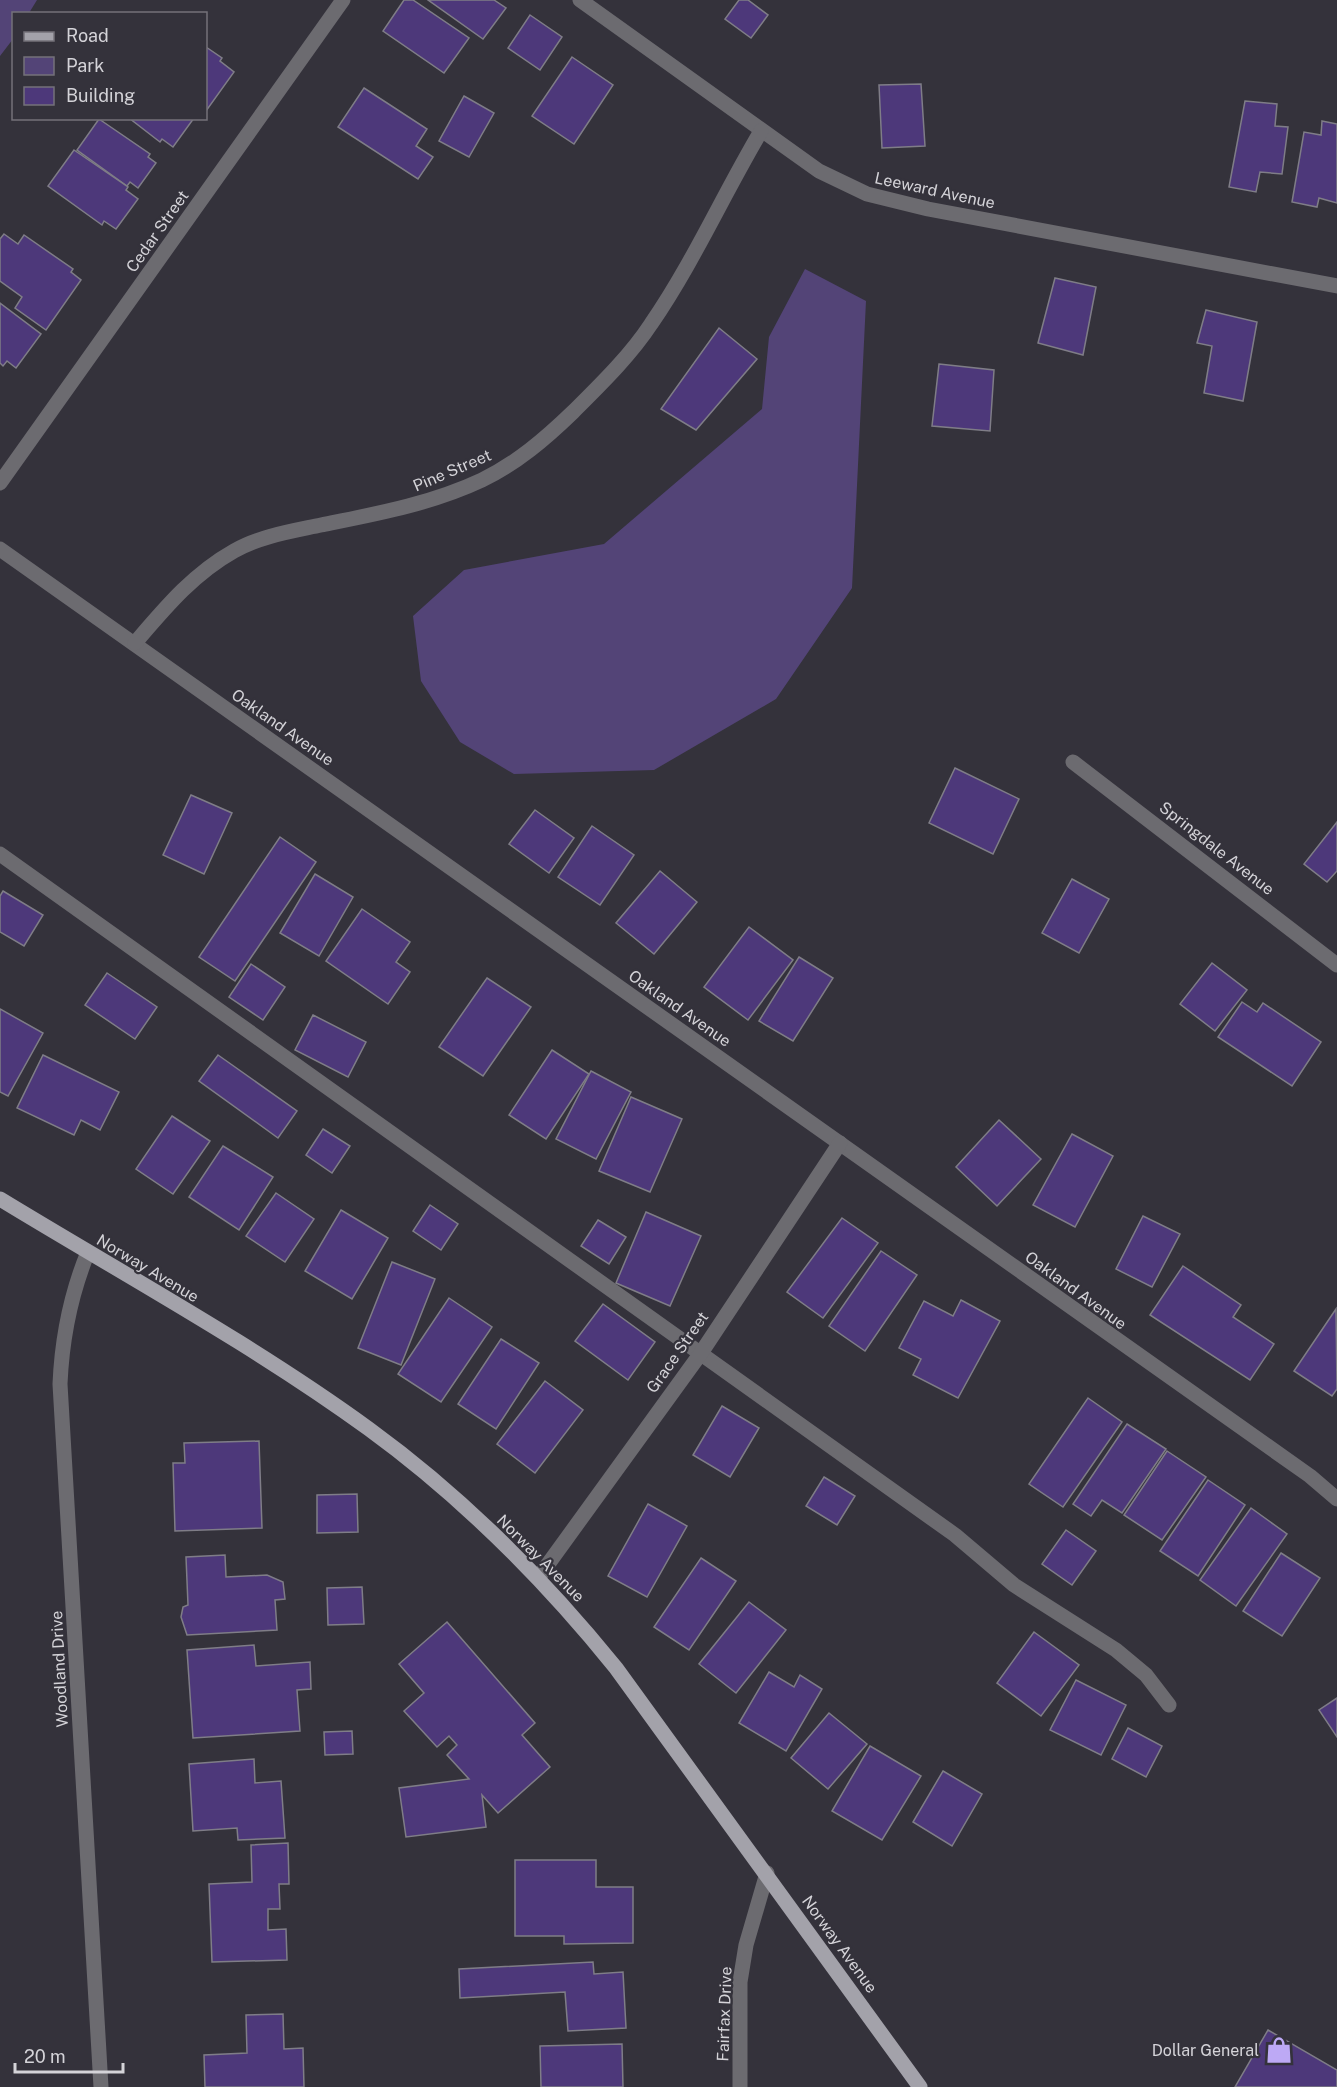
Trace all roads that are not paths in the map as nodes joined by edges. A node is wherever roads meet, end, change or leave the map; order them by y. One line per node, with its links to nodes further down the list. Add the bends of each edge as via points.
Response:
1 (343, 0): 5 (street, Cedar Street)
2 (580, 0): 3 (street, Leeward Avenue)
3 (761, 131): 4 (street, Leeward Avenue, via 842,184 895,202); 7 (street, Pine Street, via 650,327 618,366 547,438 482,480 415,505 274,536 236,550 169,601)
4 (1337, 286)
5 (0, 483)
6 (0, 549): 7 (street, Oakland Avenue)
7 (135, 643): 11 (street, Oakland Avenue)
8 (1074, 762): 10 (street, Springdale Avenue)
9 (0, 854): 14 (street)
10 (1337, 964)
11 (840, 1143): 14 (street, Grace Street); 15 (street, Oakland Avenue)
12 (0, 1199): 13 (main road, Norway Avenue)
13 (88, 1252): 16 (main road, Norway Avenue, via 233,1339 369,1429 471,1513); 19 (street, Woodland Drive, via 69,1307 62,1341 60,1384)
14 (700, 1353): 16 (street, Grace Street); 17 (street, via 955,1535 1014,1585 1116,1650 1146,1675)
15 (1337, 1499)
16 (538, 1578): 18 (main road, Norway Avenue, via 616,1668)
17 (1169, 1705)
18 (767, 1873): 20 (street, Fairfax Drive, via 746,1945 740,1982); 21 (main road, Norway Avenue)
19 (101, 2087)
20 (740, 2087)
21 (920, 2087)

